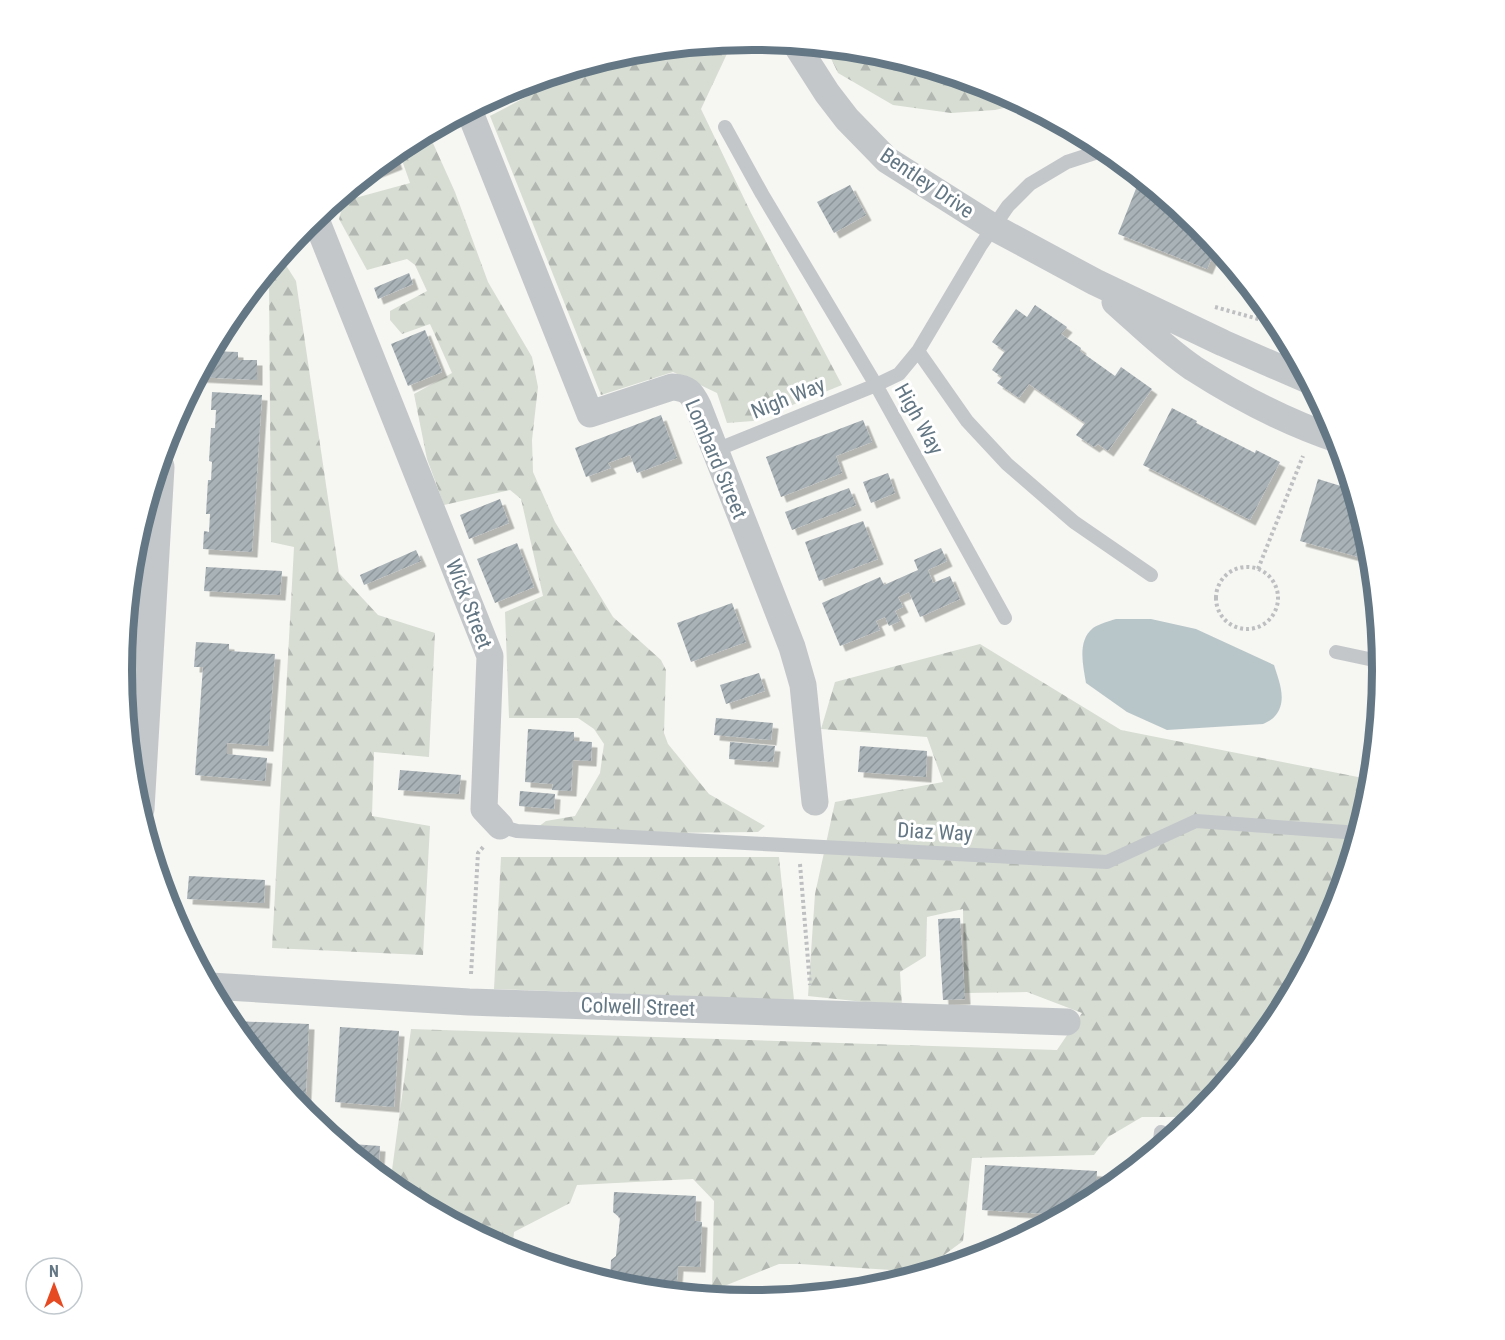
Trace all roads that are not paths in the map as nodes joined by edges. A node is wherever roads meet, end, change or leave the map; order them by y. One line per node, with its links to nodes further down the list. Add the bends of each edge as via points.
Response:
1 (801, 52): 6 (street, Bentley Drive, via 847,119 887,160)
2 (472, 117): 12 (street, Lombard Street, via 590,414 665,388 682,388 692,394)
3 (725, 128): 10 (lane)
4 (1095, 153): 6 (lane, High Way, via 1067,162 1030,184)
5 (319, 226): 20 (street, Wick Street, via 490,656 484,809)
6 (993, 226): 7 (street, Bentley Drive); 8 (lane, High Way)
7 (1095, 282): 9 (street, Bentley Drive); 11 (street, Bentley Drive, via 1192,367 1248,400)
8 (918, 351): 10 (lane, High Way, via 899,374); 14 (lane, via 967,421 1007,464 1074,522)
9 (1299, 376)
10 (876, 385): 12 (lane, Nigh Way); 15 (lane, High Way)
11 (1327, 436)
12 (716, 450): 19 (street, Lombard Street, via 803,685)
13 (156, 499): 18 (street)
14 (1150, 575)
15 (1005, 618)
16 (1336, 652): 17 (lane)
17 (1373, 660)
18 (140, 770)
19 (815, 802)
20 (500, 826): 21 (lane, Diaz Way, via 517,831 1107,862 1196,821)
21 (1352, 832)
22 (219, 987): 23 (street, Colwell Street, via 469,1002)
23 (1067, 1022)
24 (1161, 1132): 25 (lane)
25 (1160, 1138)

